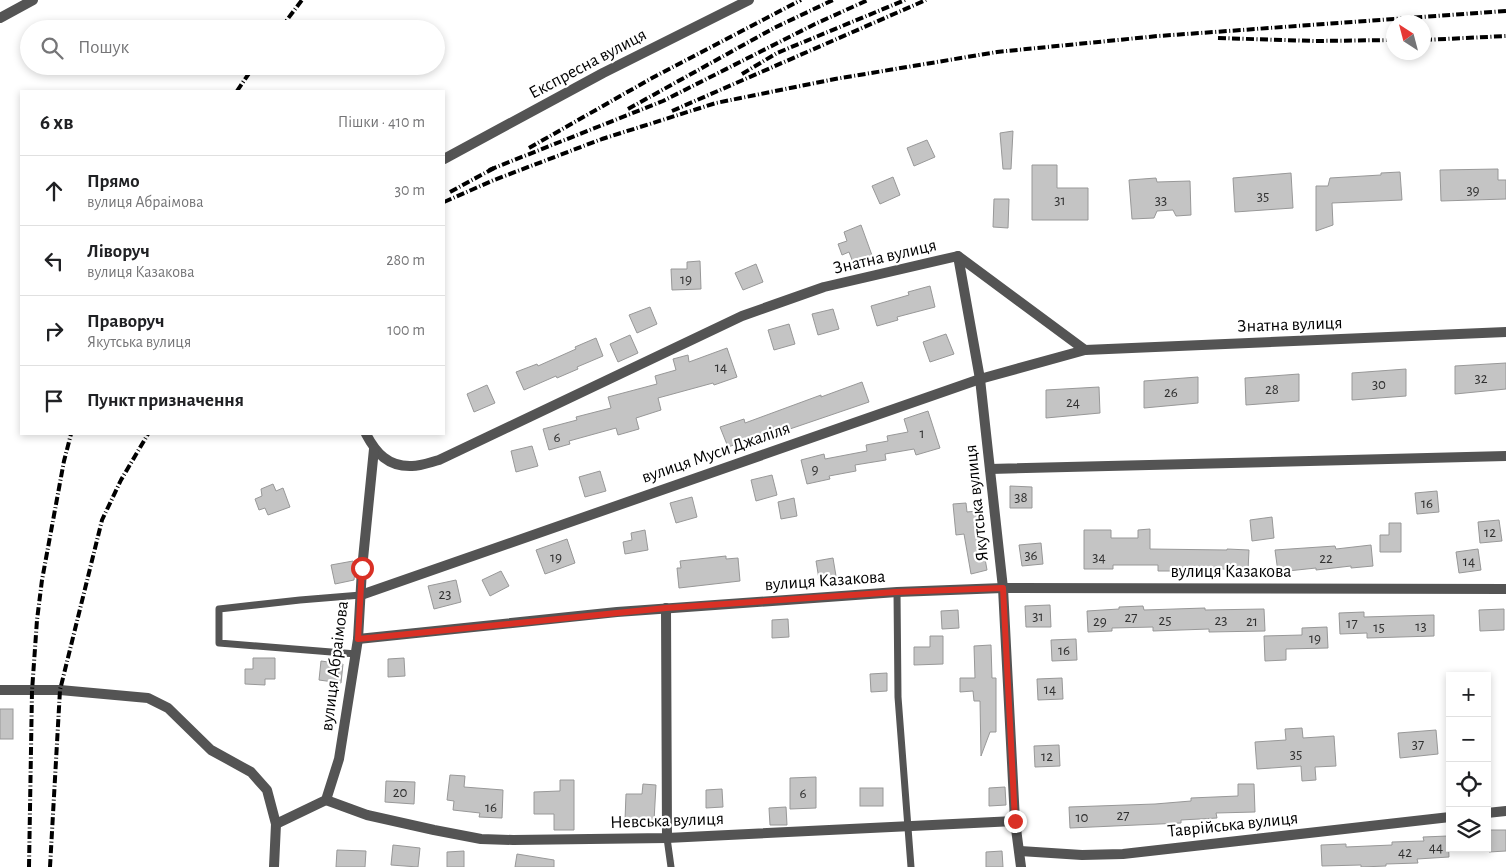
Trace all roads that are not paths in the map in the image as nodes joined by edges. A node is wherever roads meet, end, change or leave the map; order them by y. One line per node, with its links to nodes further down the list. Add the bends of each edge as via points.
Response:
1 (33, 0): 3 (street)
2 (749, 0): 5 (street, Експресна вулиця, via 603,73)
3 (21, 3): 4 (street)
4 (0, 18)
5 (445, 158)
6 (958, 256): 8 (street, Знатна вулиця); 9 (street, Якутська вулиця); 11 (street, Знатна вулиця, via 824,287 742,316 439,460 412,466 390,462)
7 (1506, 332): 8 (street, Знатна вулиця)
8 (1085, 350): 9 (street, вулиця Муси Джаліля)
9 (980, 379): 13 (street, Якутська вулиця); 17 (street, вулиця Муси Джаліля)
10 (367, 435): 11 (street)
11 (374, 449): 17 (street, вулиця Абраімова)
12 (1506, 456): 13 (street)
13 (990, 469): 14 (street, Якутська вулиця)
14 (1003, 588): 15 (street, вулиця Казакова); 16 (street, вулиця Казакова); 26 (street, Якутська вулиця)
15 (1506, 588)
16 (896, 592): 18 (street, вулиця Казакова); 28 (lane, via 898,697)
17 (361, 595): 19 (street, вулиця Абраімова); 20 (lane, via 219,609 219,643)
18 (666, 608): 19 (street, вулиця Казакова); 29 (street)
19 (358, 639): 20 (street, вулиця Абраімова)
20 (356, 654): 22 (street, вулиця Абраімова, via 339,759)
21 (0, 690): 27 (street, via 60,690 148,698 168,708 211,750 251,772 267,790)
22 (326, 800): 27 (street); 29 (street, Невська вулиця, via 367,815 481,839)
23 (1506, 811): 24 (street)
24 (1491, 813)
25 (1446, 818): 30 (street, Таврійська вулиця, via 1123,854)
26 (1015, 821): 28 (street, Невська вулиця); 30 (street, Якутська вулиця)
27 (276, 824): 31 (street)
28 (908, 827): 29 (street, Невська вулиця); 33 (lane)
29 (666, 838): 32 (lane)
30 (1020, 851): 34 (street, Якутська вулиця)
31 (274, 867)
32 (671, 867)
33 (911, 867)
34 (1021, 867)

